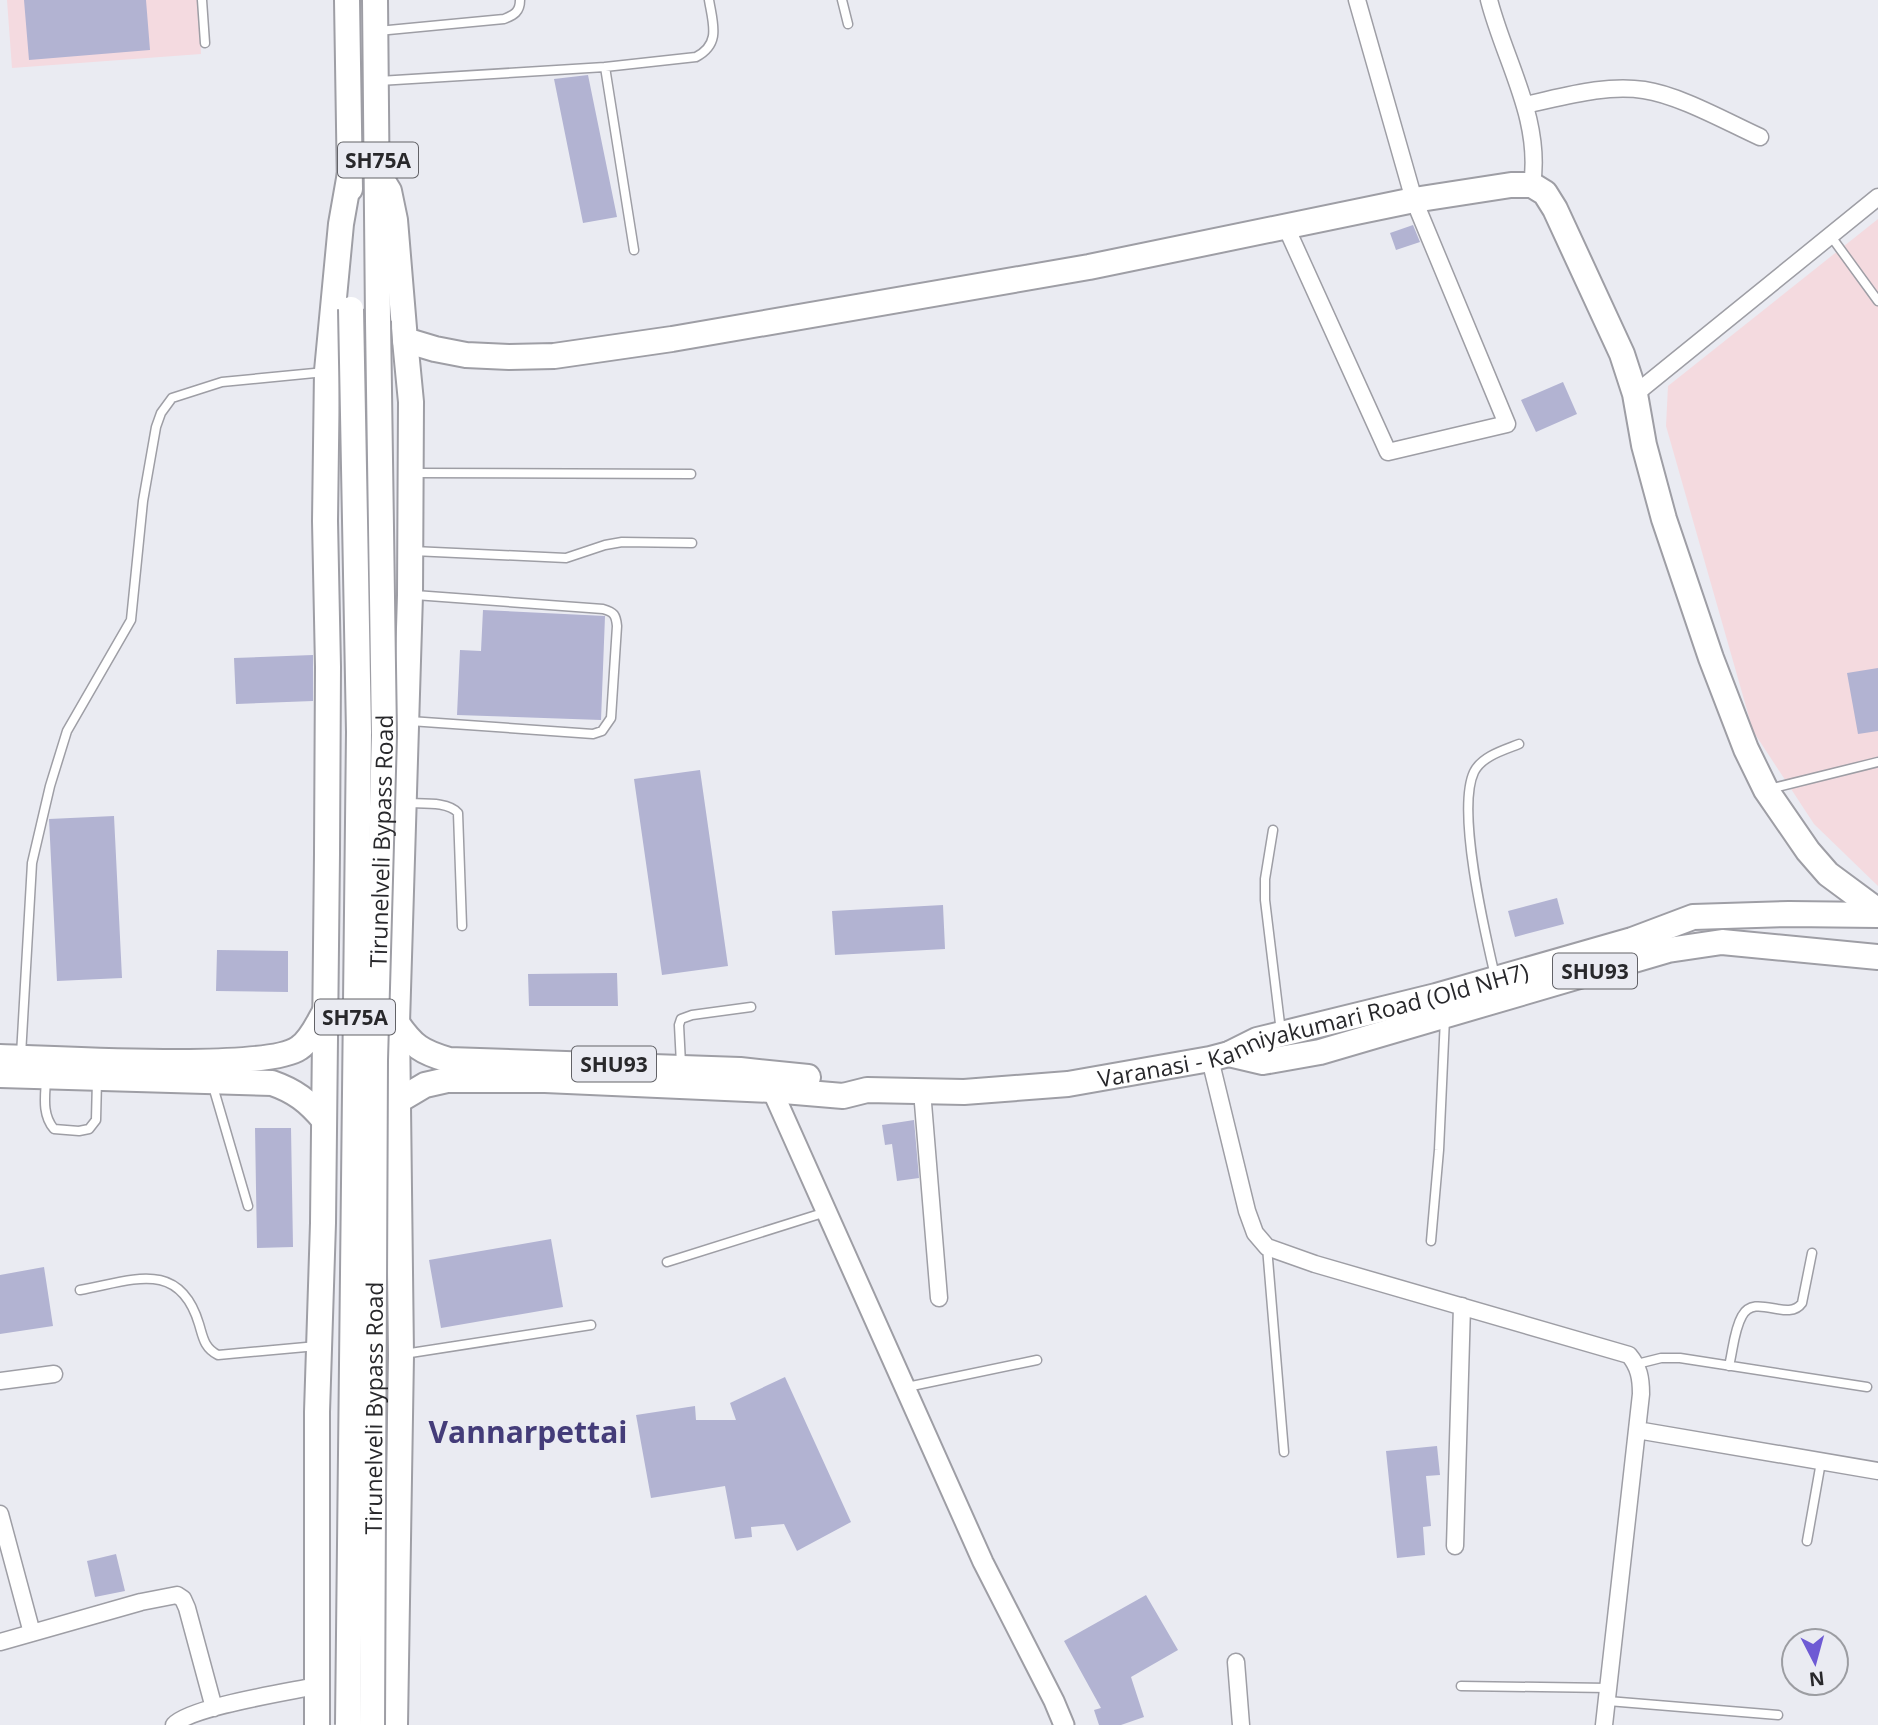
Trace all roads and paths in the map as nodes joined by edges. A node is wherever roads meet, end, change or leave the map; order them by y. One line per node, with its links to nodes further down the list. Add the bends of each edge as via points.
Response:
1 (202, 0): 11 (lane)
2 (347, 0): 16 (main road, Tirunelveli Bypass Road / SH75A)
3 (375, 0): 10 (main road, Tirunelveli Bypass Road / SH75A)
4 (520, 0): 10 (lane, via 519,10 504,19)
5 (709, 0): 12 (lane, via 713,44 707,51 687,59)
6 (842, 0): 9 (lane)
7 (1357, 0): 20 (street)
8 (1489, 0): 14 (street)
9 (848, 24)
10 (376, 31): 13 (main road, Tirunelveli Bypass Road / SH75A)
11 (205, 43)
12 (605, 67): 13 (lane); 23 (lane)
13 (376, 81): 17 (main road, Tirunelveli Bypass Road / SH75A)
14 (1525, 105): 15 (street, via 1614,89 1645,90); 18 (street, via 1533,137)
15 (1760, 137)
16 (350, 173): 26 (main road); 100 (main road, Tirunelveli Bypass Road / SH75A, bridge, via 359,732)
17 (378, 173): 25 (main road, via 389,191 395,220); 101 (main road, Tirunelveli Bypass Road / SH75A, bridge, via 384,735 375,1074)
18 (1532, 185): 20 (main road); 27 (main road, via 1545,193 1555,209 1622,354)
19 (1878, 197): 22 (street)
20 (1414, 200): 21 (main road); 21 (street, via 1507,424 1388,452)
21 (1286, 227): 25 (main road, via 1090,267 554,356 466,355)
22 (1830, 235): 24 (lane); 27 (street)
23 (634, 250)
24 (1878, 301)
25 (405, 340): 28 (main road, via 411,402)
26 (327, 371): 42 (main road); 51 (lane, via 222,382 172,398 161,413 143,501 131,620 67,731 50,786 32,863)
27 (1635, 394): 36 (main road, via 1644,445 1682,576 1746,749)
28 (410, 473): 29 (lane); 31 (main road)
29 (691, 474)
30 (692, 543): 31 (lane, via 622,542 555,559)
31 (410, 551): 32 (main road)
32 (410, 595): 33 (main road); 33 (lane, via 603,609 612,612 618,626 611,718 603,731 593,734)
33 (407, 721): 37 (main road)
34 (1519, 744): 44 (lane, via 1491,756 1475,770 1469,789 1473,858)
35 (1878, 762): 36 (lane)
36 (1766, 790): 39 (main road, via 1828,874)
37 (403, 803): 40 (lane, via 454,807 458,813); 41 (main road)
38 (1273, 830): 49 (lane, via 1265,900)
39 (1878, 913): 44 (main road, Varanasi - Kanniyakumari Road (Old NH7) / SHU93, via 1693,917 1632,940)
40 (462, 926)
41 (399, 937): 42 (main road, via 385,909 347,909 332,923); 48 (main road)
42 (325, 943): 46 (main road)
43 (1878, 957): 47 (main road, Varanasi - Kanniyakumari Road (Old NH7) / SHU93, via 1722,942 1668,950)
44 (1495, 979): 49 (main road, Varanasi - Kanniyakumari Road (Old NH7) / SHU93)
45 (751, 1007): 52 (lane, via 681,1019)
46 (324, 1013): 51 (main road, via 300,1048 273,1057 195,1061); 61 (main road)
47 (1445, 1015): 50 (main road, Varanasi - Kanniyakumari Road (Old NH7) / SHU93, via 1320,1052 1263,1062); 66 (lane)
48 (397, 1023): 52 (main road, Varanasi - Kanniyakumari Road (Old NH7) / SHU93, via 413,1045 449,1060); 60 (main road)
49 (1281, 1035): 50 (main road, Varanasi - Kanniyakumari Road (Old NH7) / SHU93)
50 (1219, 1056): 59 (main road, Varanasi - Kanniyakumari Road (Old NH7) / SHU93, via 1068,1084 964,1093); 67 (street, via 1247,1211 1255,1233)
51 (10, 1057)
52 (681, 1067): 58 (main road, Varanasi - Kanniyakumari Road (Old NH7) / SHU93, via 845,1081)
53 (0, 1075): 54 (main road)
54 (46, 1076): 55 (main road); 55 (lane, via 48,1123 54,1129 79,1131 89,1129 96,1120)
55 (97, 1077): 56 (main road)
56 (211, 1081): 61 (main road, via 272,1083 308,1101); 62 (lane)
57 (772, 1090): 58 (main road, Varanasi - Kanniyakumari Road (Old NH7) / SHU93, via 843,1096); 60 (main road, Varanasi - Kanniyakumari Road (Old NH7) / SHU93, via 447,1080 425,1085); 63 (street)
58 (867, 1090): 59 (main road, Varanasi - Kanniyakumari Road (Old NH7) / SHU93)
59 (922, 1091): 71 (street)
60 (398, 1101): 65 (main road)
61 (324, 1120): 64 (main road)
62 (248, 1206)
63 (826, 1212): 69 (lane); 82 (street)
64 (323, 1223): 65 (main road, via 335,1246 360,1249 386,1248); 74 (main road)
65 (400, 1225): 75 (main road)
66 (1431, 1241)
67 (1267, 1247): 72 (street); 84 (lane)
68 (1812, 1253): 78 (lane, via 1802,1303 1791,1311 1748,1308 1738,1325)
69 (667, 1262)
70 (80, 1290): 74 (lane, via 150,1278 167,1280 192,1304 205,1344 218,1355)
71 (939, 1298)
72 (1462, 1306): 77 (street, via 1629,1354); 89 (street)
73 (591, 1325): 75 (lane)
74 (320, 1345): 93 (main road)
75 (401, 1355): 102 (main road)
76 (1037, 1360): 82 (lane)
77 (1637, 1364): 78 (lane, via 1680,1358); 83 (street, via 1641,1379)
78 (1729, 1366): 81 (lane)
79 (54, 1374): 80 (street)
80 (0, 1381)
81 (1867, 1387)
82 (904, 1388): 103 (street)
83 (1637, 1430): 85 (street); 95 (street)
84 (1283, 1452)
85 (1821, 1462): 86 (street); 88 (lane)
86 (1878, 1471)
87 (0, 1514): 90 (street)
88 (1807, 1541)
89 (1455, 1546)
90 (32, 1633): 91 (street); 96 (street, via 177,1595 187,1608)
91 (0, 1642)
92 (1236, 1662): 104 (street)
93 (316, 1686): 96 (street); 99 (main road)
94 (1461, 1686): 95 (lane)
95 (1608, 1694): 97 (lane); 105 (street)
96 (214, 1708): 98 (street)
97 (1778, 1715)
98 (174, 1725)
99 (317, 1725)
100 (348, 1725)
101 (372, 1725)
102 (395, 1725)
103 (1063, 1725)
104 (1241, 1725)
105 (1605, 1725)

